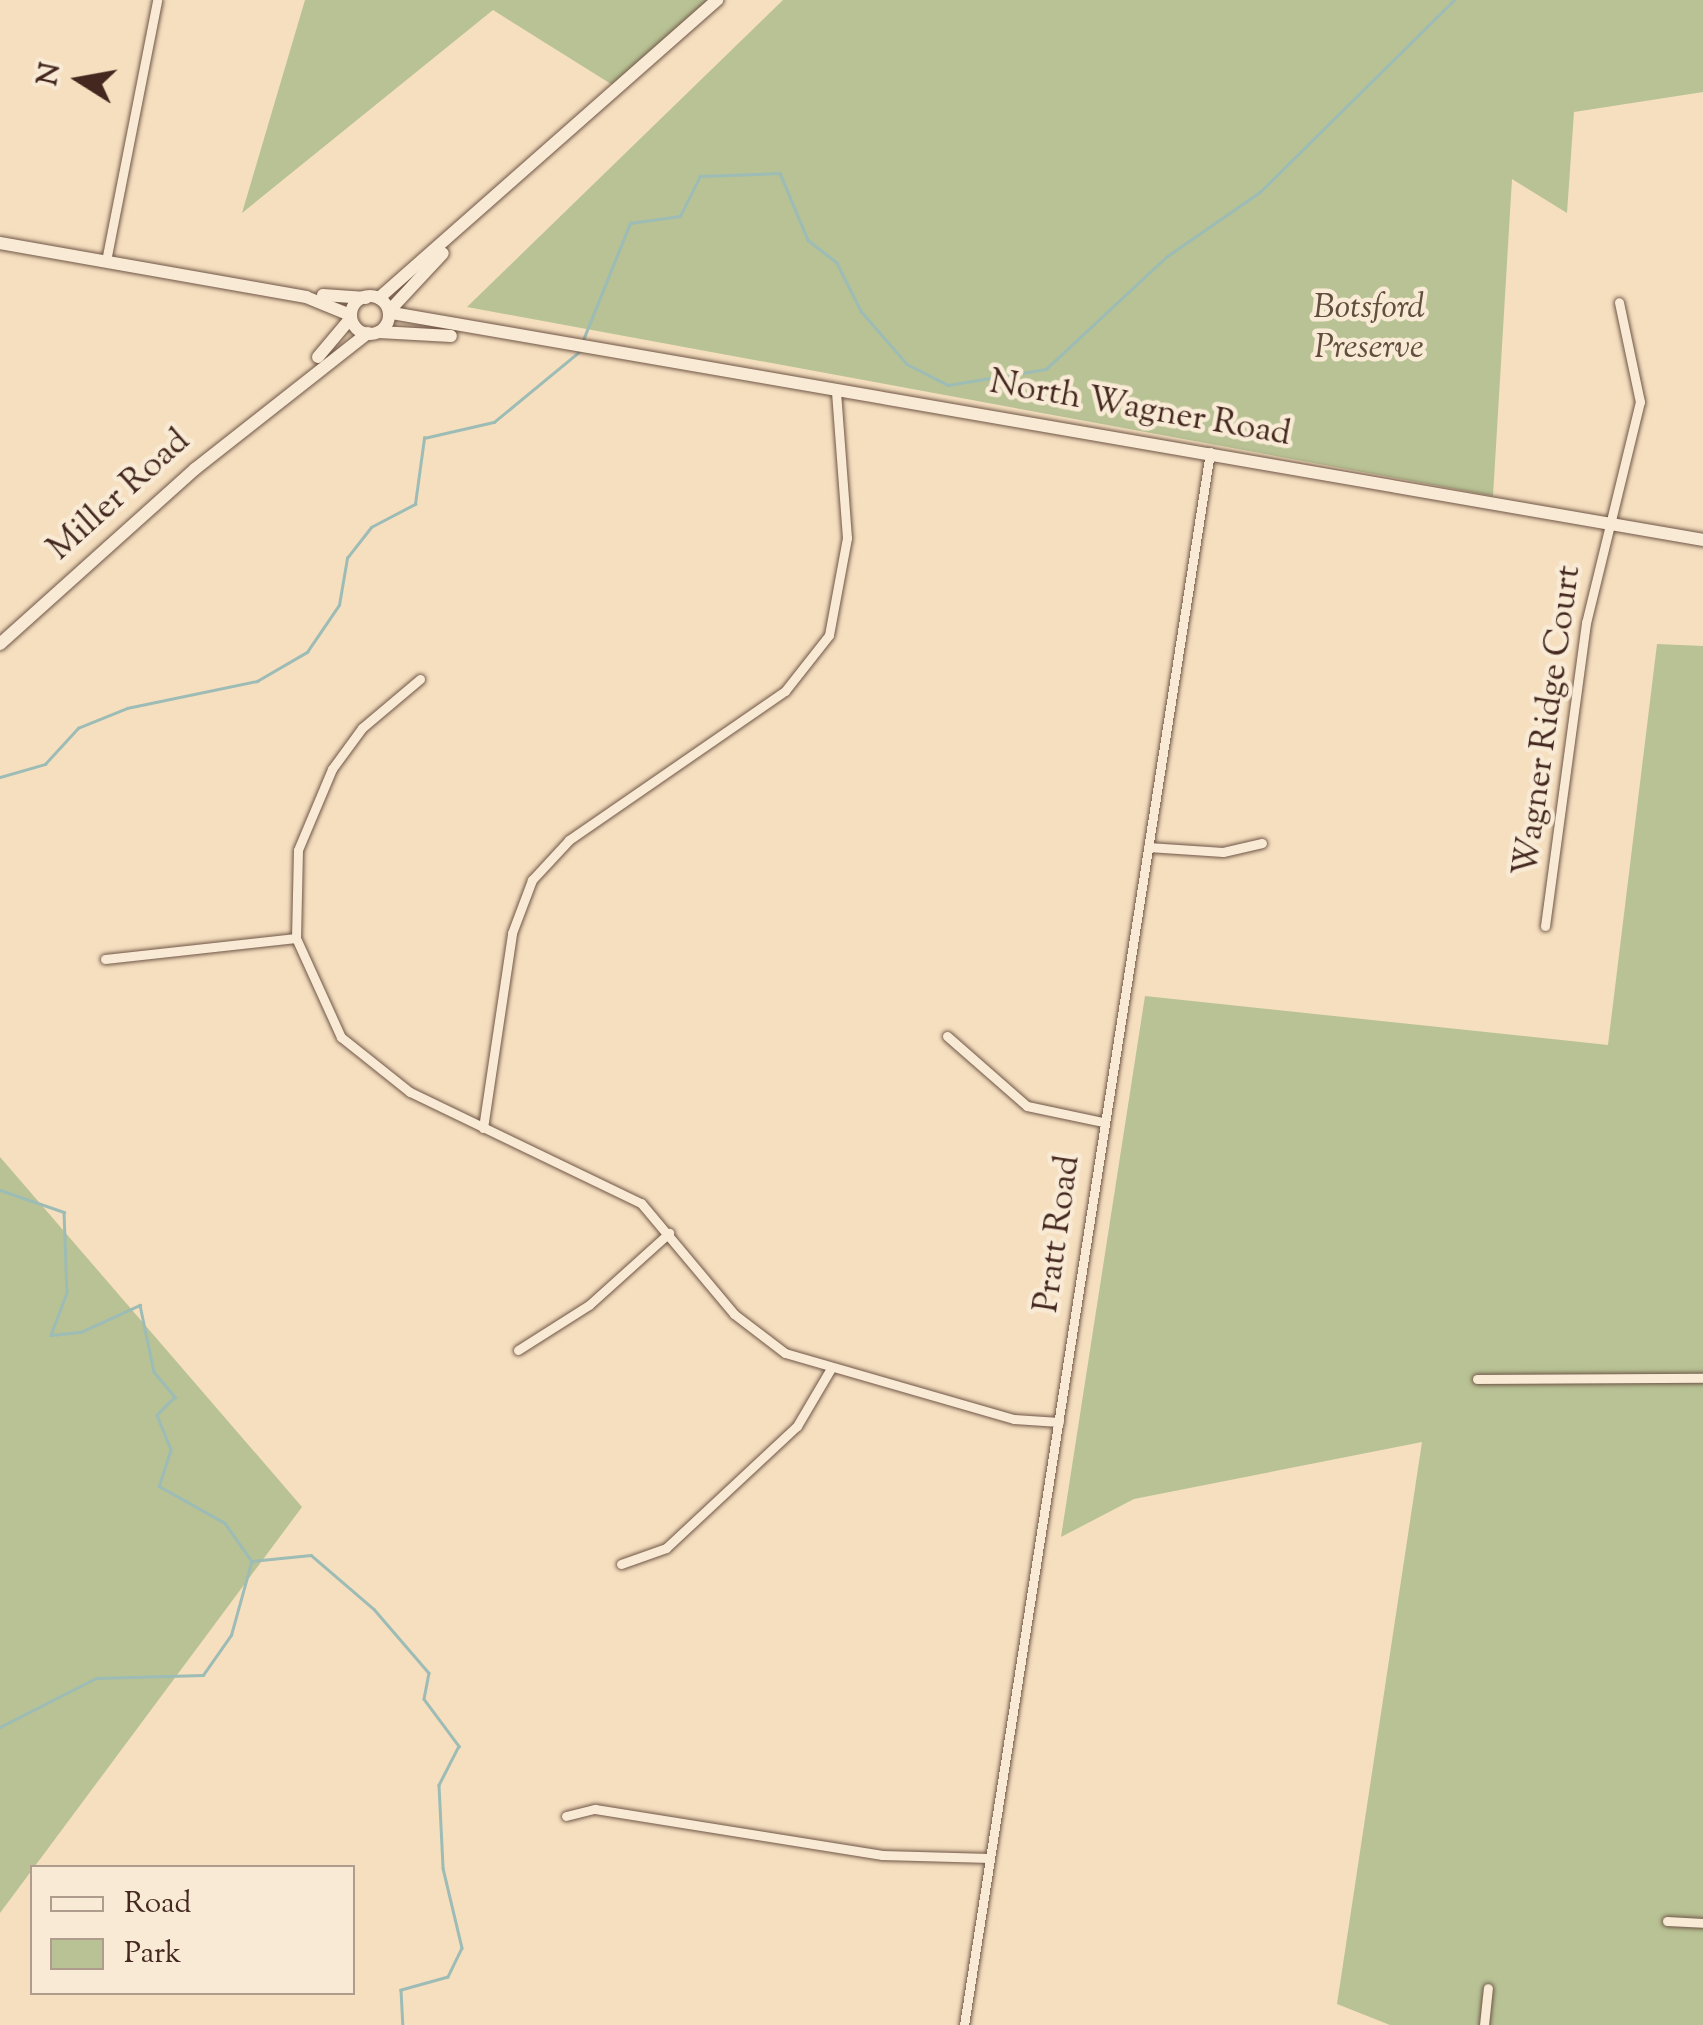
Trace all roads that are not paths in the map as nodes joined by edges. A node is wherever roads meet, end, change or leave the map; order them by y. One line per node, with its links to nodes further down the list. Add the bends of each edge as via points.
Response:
1 (157, 0): 5 (street)
2 (717, 0): 3 (main road)
3 (512, 185): 7 (main road); 9 (main road)
4 (0, 243): 5 (main road)
5 (106, 262): 6 (main road)
6 (306, 297): 7 (main road); 10 (main road)
7 (372, 298): 9 (main road); 10 (main road, Miller Road)
8 (1619, 302): 16 (street, Wagner Ridge Court, via 1640,402)
9 (391, 311): 11 (main road, Miller Road); 12 (main road, North Wagner Road)
10 (350, 317): 11 (main road); 14 (main road, Miller Road)
11 (373, 333): 12 (main road, North Wagner Road); 14 (main road, Miller Road)
12 (576, 346): 13 (main road, North Wagner Road)
13 (836, 393): 15 (main road, North Wagner Road); 27 (street, via 847,538 829,635 784,691 568,840 532,880 512,933)
14 (236, 435): 18 (main road, Miller Road)
15 (1210, 452): 16 (main road, North Wagner Road); 21 (street, Pratt Road)
16 (1608, 524): 17 (main road, North Wagner Road); 22 (street, Wagner Ridge Court)
17 (1703, 540)
18 (0, 644)
19 (420, 679): 23 (street, via 362,728 308,815 293,880)
20 (1262, 842): 21 (street, via 1222,852)
21 (1148, 847): 26 (street, Pratt Road)
22 (1545, 926)
23 (296, 938): 24 (street); 27 (street, via 342,1037 410,1092)
24 (106, 960)
25 (947, 1036): 26 (street, via 1028,1106)
26 (1104, 1122): 33 (street, Pratt Road)
27 (483, 1128): 28 (street, via 607,1184)
28 (668, 1232): 29 (street, via 589,1305); 30 (street, via 756,1335)
29 (518, 1350)
30 (830, 1370): 33 (street); 34 (street, via 818,1401 666,1548)
31 (1703, 1378): 32 (street)
32 (1477, 1379)
33 (1059, 1422): 36 (street, Pratt Road)
34 (621, 1564)
35 (566, 1816): 36 (street, via 595,1809 882,1854)
36 (990, 1858): 40 (street, Pratt Road)
37 (1667, 1922): 38 (street)
38 (1703, 1922)
39 (1488, 1988): 41 (street)
40 (964, 2025)
41 (1484, 2025)

